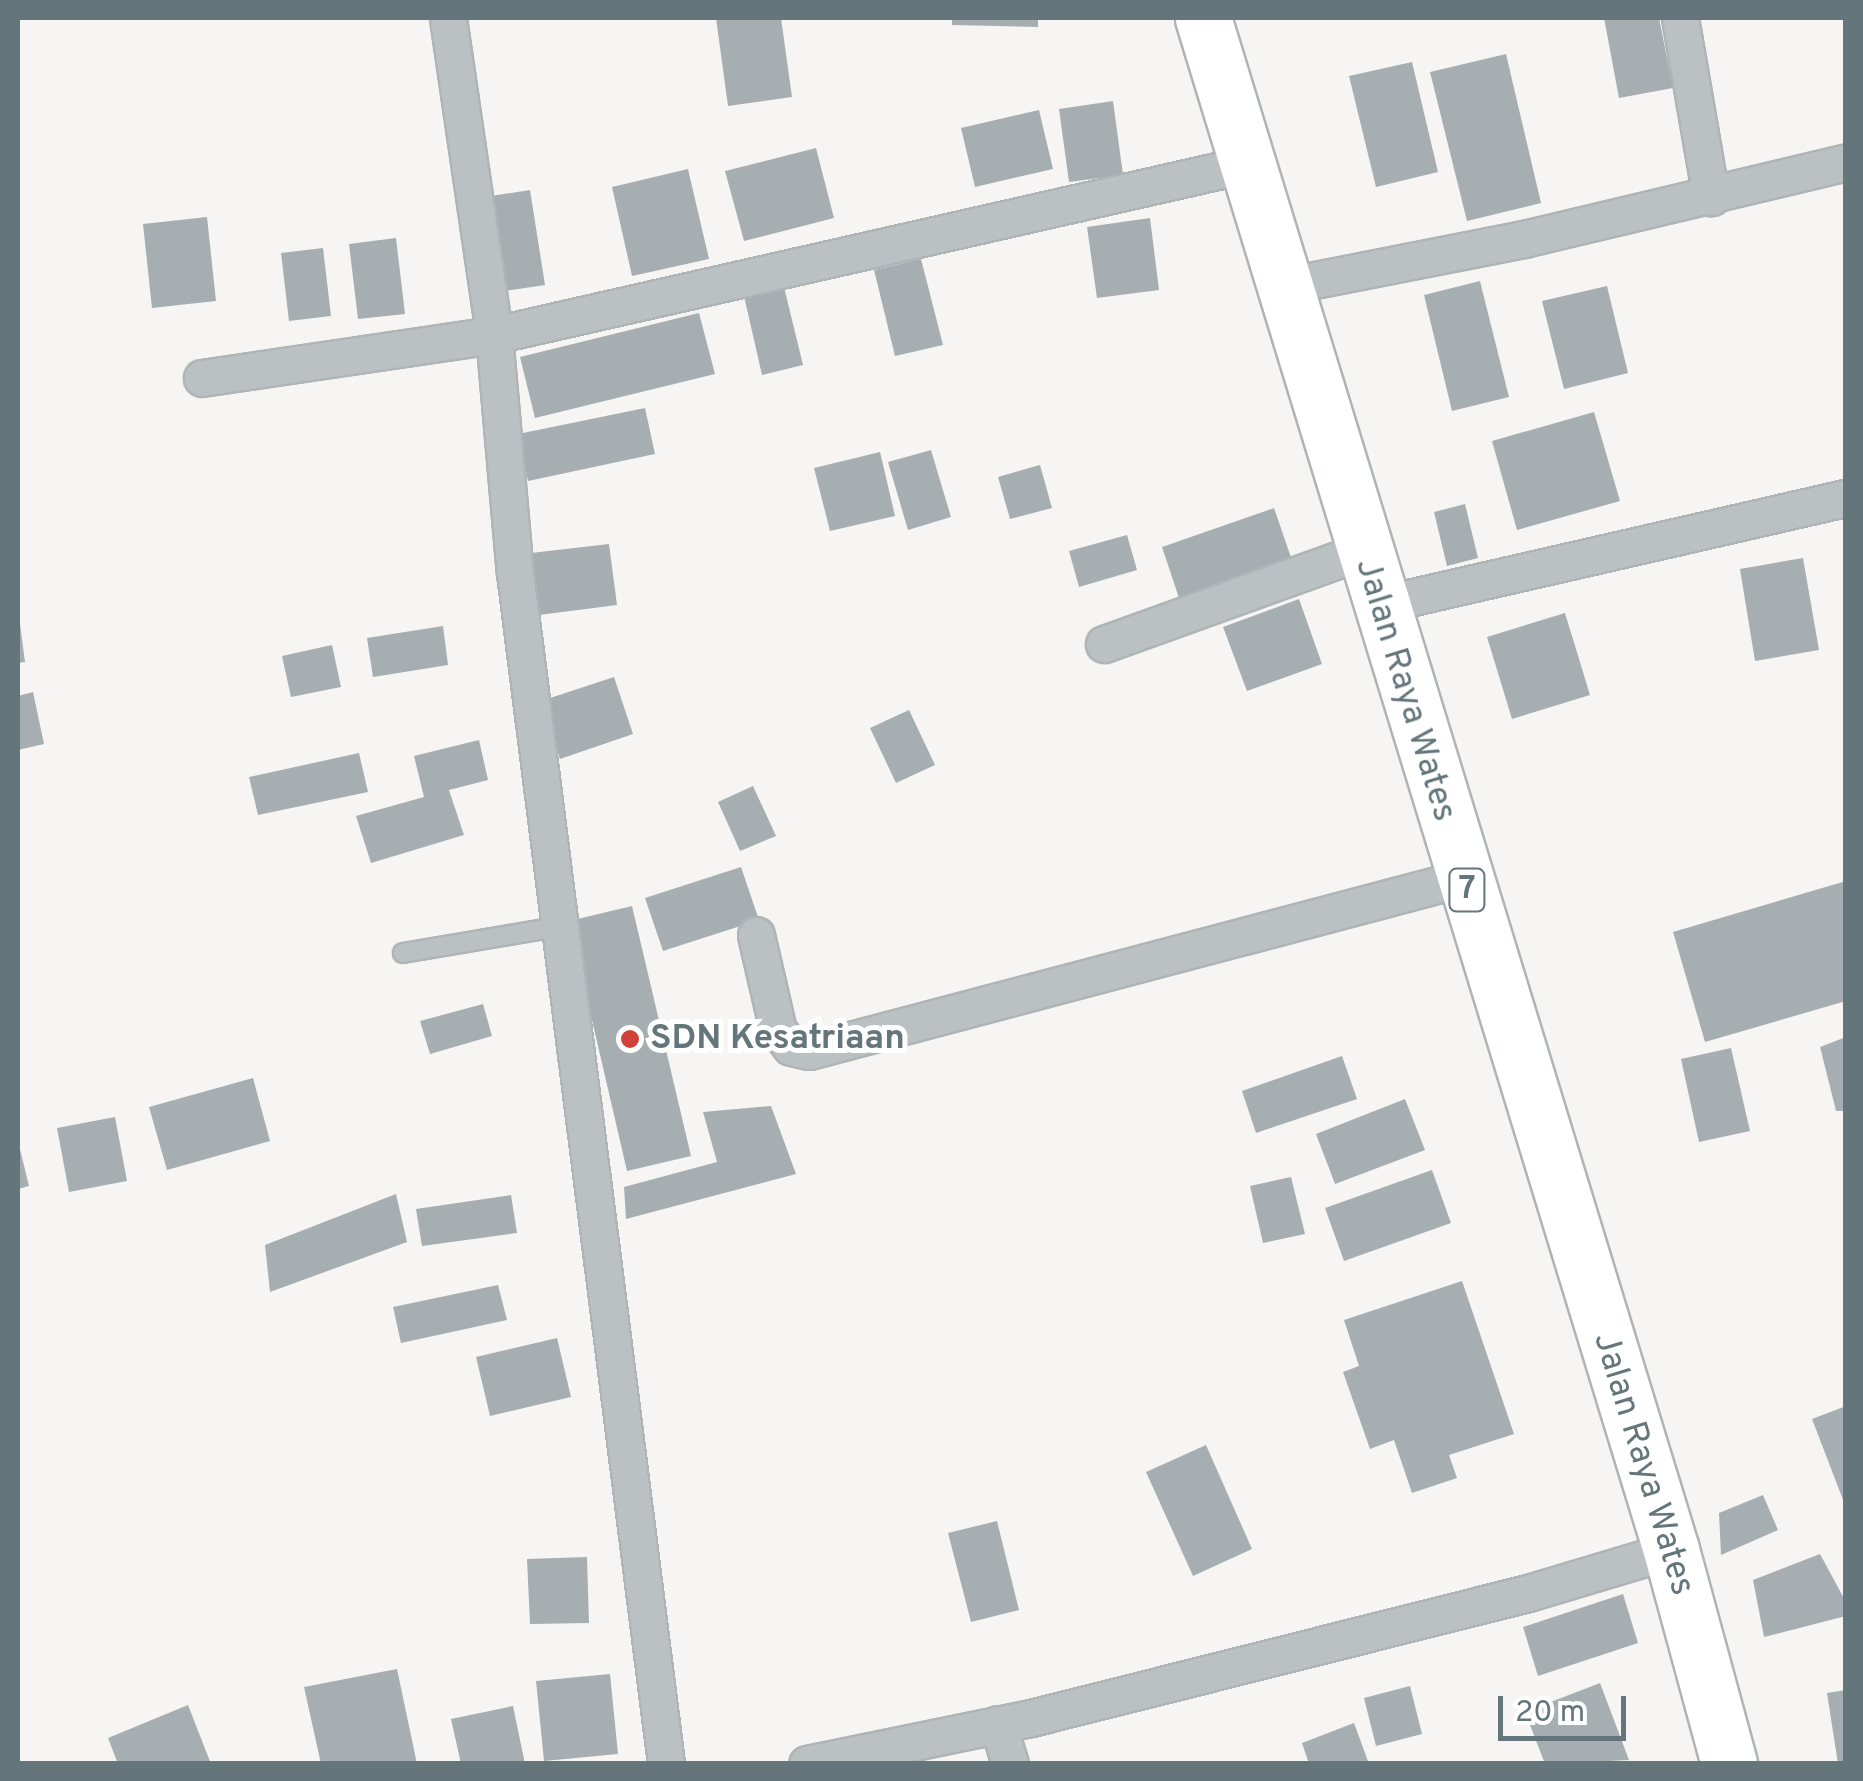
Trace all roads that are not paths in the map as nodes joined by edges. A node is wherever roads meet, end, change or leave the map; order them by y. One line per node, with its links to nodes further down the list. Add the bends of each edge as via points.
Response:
1 (448, 18): 8 (street)
2 (1203, 18): 5 (highway, Jalan Raya Wates / 7)
3 (1680, 18): 6 (street)
4 (1846, 162): 6 (street)
5 (1248, 164): 7 (highway, Jalan Raya Wates / 7); 8 (street)
6 (1711, 196): 7 (street)
7 (1284, 286): 11 (highway, Jalan Raya Wates / 7)
8 (494, 335): 9 (street); 15 (street, via 515,573)
9 (202, 378)
10 (1846, 498): 12 (street)
11 (1362, 551): 12 (highway, Jalan Raya Wates / 7); 13 (street)
12 (1378, 605): 14 (highway, Jalan Raya Wates / 7)
13 (1104, 644)
14 (1463, 878): 16 (street, via 809,1051 791,1047 778,1030); 18 (highway, Jalan Raya Wates / 7)
15 (562, 926): 17 (lane); 20 (street)
16 (756, 935)
17 (403, 953)
18 (1671, 1550): 19 (street, via 1528,1593); 23 (highway, Jalan Raya Wates / 7)
19 (998, 1724): 21 (street); 22 (street)
20 (666, 1764)
21 (807, 1764)
22 (1010, 1764)
23 (1729, 1764)

